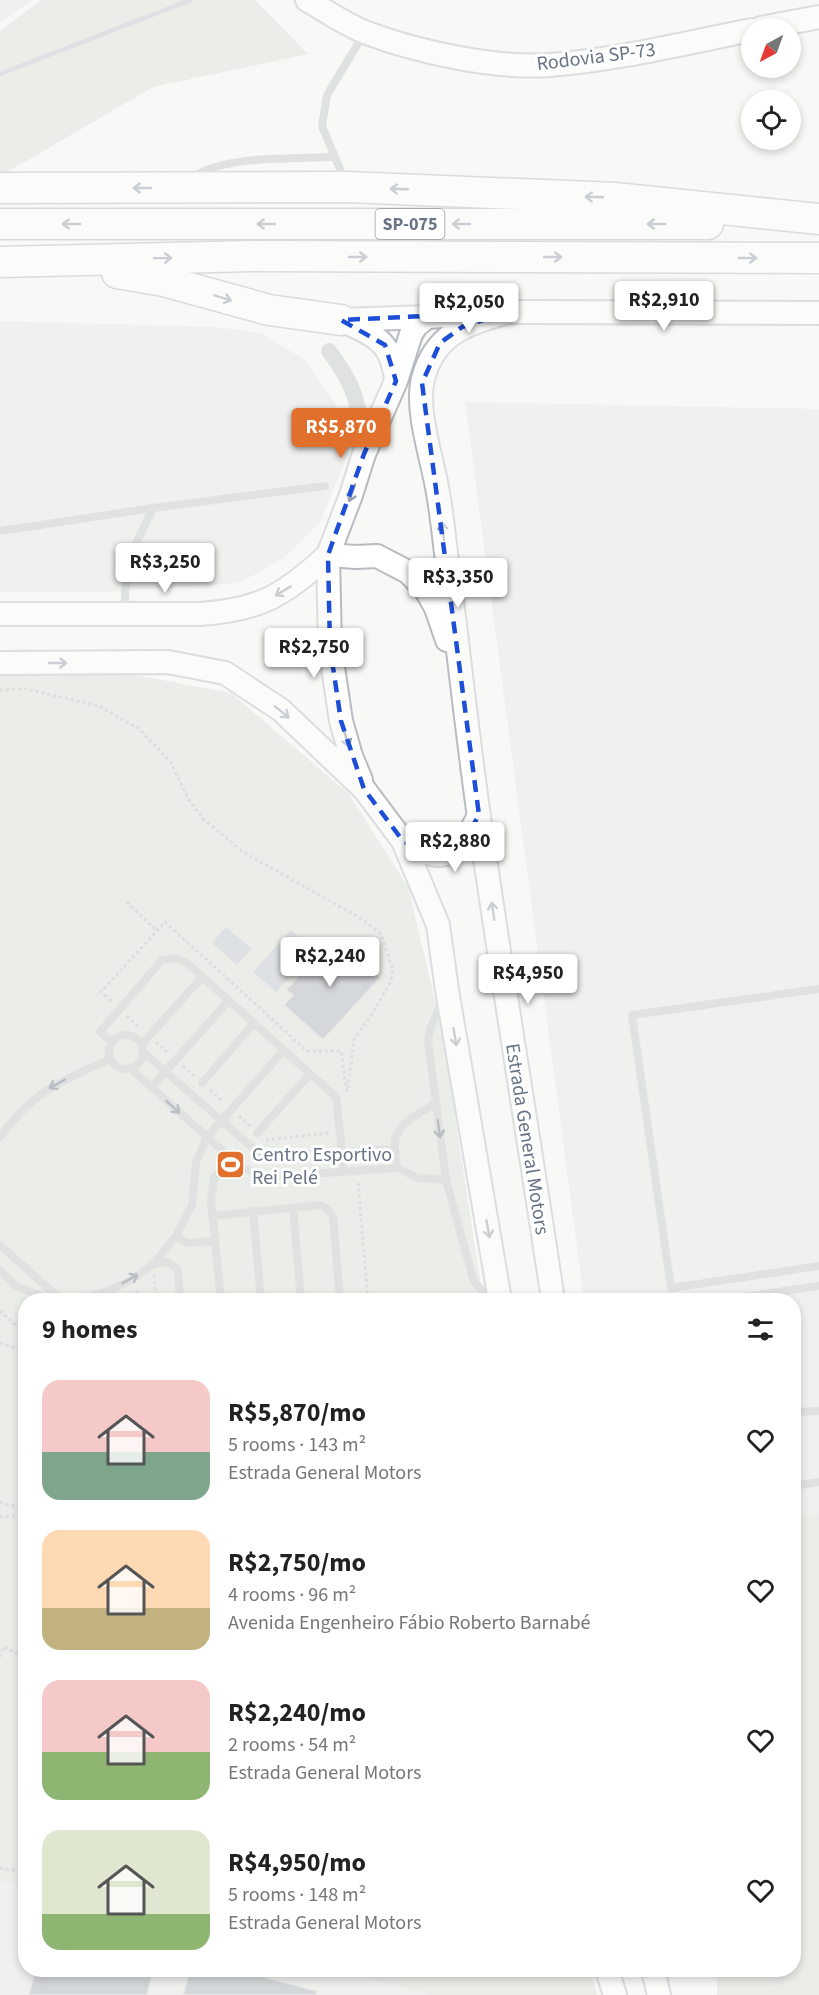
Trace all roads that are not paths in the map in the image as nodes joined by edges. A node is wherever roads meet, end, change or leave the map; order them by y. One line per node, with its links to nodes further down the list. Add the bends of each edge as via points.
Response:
1 (307, 0): 4 (main road, Rodovia SP-73)
2 (819, 17): 3 (main road)
3 (801, 20)
4 (365, 32): 5 (main road, Rodovia SP-73, via 482,62 548,65 608,58); 6 (lane, via 327,95 322,126)
5 (741, 32)
6 (333, 157): 7 (lane); 9 (lane, via 237,162 203,170)
7 (348, 187): 9 (highway); 10 (highway, one-way to 7, via 615,198)
8 (0, 188): 9 (highway, one-way to 8)
9 (176, 188)
10 (819, 219)
11 (0, 224): 12 (highway, SP-075, one-way to 11)
12 (819, 224)
13 (819, 258): 14 (highway, SP-075, one-way to 13, via 253,256)
14 (0, 263): 18 (highway, one-way to 18, via 122,273 269,310)
15 (508, 312): 16 (main road); 17 (main road); 29 (main road, Estrada General Motors, one-way to 15, via 438,492 424,421 422,383 440,343 462,327)
16 (819, 313)
17 (427, 317): 18 (main road); 20 (main road, via 411,334)
18 (341, 320): 20 (main road, via 385,345 394,362)
19 (329, 351): 21 (street, via 355,392)
20 (396, 381): 21 (main road)
21 (364, 454): 25 (main road, one-way to 25)
22 (325, 486): 23 (lane)
23 (153, 508): 24 (lane); 27 (lane, via 130,556)
24 (0, 531)
25 (328, 555): 27 (main road, one-way to 27, via 302,579 256,605 201,614); 29 (main road, via 377,556 408,572 426,590 444,628); 30 (main road, one-way to 30, via 330,647 341,721)
26 (0, 614): 27 (main road)
27 (125, 614)
28 (0, 663): 30 (main road, one-way to 30, via 168,662 225,673 281,710)
29 (466, 714): 31 (main road, Estrada General Motors)
30 (364, 789): 32 (main road)
31 (478, 815): 32 (main road, via 461,846 450,854 420,852); 78 (main road, Estrada General Motors, one-way to 31)
32 (403, 841): 35 (main road, via 438,926)
33 (202, 976): 36 (lane); 38 (lane, via 175,958 162,960 100,1032); 39 (lane)
34 (819, 989): 65 (lane, via 632,1015 671,1288)
35 (447, 990): 47 (lane, via 429,1041); 77 (main road, one-way to 77)
36 (229, 1000): 37 (lane); 43 (lane)
37 (254, 1023): 40 (lane); 45 (lane)
38 (112, 1042): 39 (lane, via 127,1035 138,1040); 41 (lane)
39 (142, 1048): 42 (lane, via 139,1062); 43 (lane)
40 (284, 1050): 44 (lane); 48 (lane)
41 (110, 1059): 42 (lane, via 118,1067); 50 (lane, one-way to 50, via 41,1093 15,1116)
42 (130, 1068): 46 (lane)
43 (166, 1071): 46 (lane); 48 (lane)
44 (310, 1074): 49 (lane); 53 (lane, via 336,1097)
45 (202, 1083)
46 (151, 1088): 51 (lane, one-way to 51)
47 (435, 1103): 52 (lane, via 404,1124 394,1142); 57 (lane, one-way to 57)
48 (222, 1120): 51 (lane); 53 (lane, via 262,1156)
49 (257, 1133)
50 (0, 1137)
51 (207, 1137): 54 (lane); 61 (lane, via 196,1162 192,1205)
52 (395, 1149): 53 (lane); 55 (lane)
53 (342, 1151): 56 (lane)
54 (231, 1159): 56 (lane, via 242,1168 267,1177); 60 (lane, via 214,1178)
55 (397, 1168): 56 (lane); 57 (lane, via 418,1178)
56 (344, 1171)
57 (446, 1180): 76 (lane, via 474,1282)
58 (293, 1208): 59 (lane); 74 (lane); 75 (lane, via 320,1205 333,1216)
59 (253, 1211): 60 (lane); 73 (lane)
60 (212, 1216): 62 (lane)
61 (176, 1236): 62 (lane, via 187,1243); 64 (lane)
62 (215, 1241): 72 (lane)
63 (0, 1245): 69 (lane)
64 (153, 1264): 70 (lane, one-way to 64); 71 (lane, via 168,1262 178,1270)
65 (819, 1266)
66 (0, 1270): 68 (lane, via 16,1286)
67 (819, 1286): 79 (lane)
68 (34, 1293)
69 (53, 1293)
70 (101, 1293)
71 (180, 1293)
72 (220, 1293)
73 (260, 1293)
74 (300, 1293)
75 (339, 1293)
76 (485, 1293)
77 (499, 1293)
78 (552, 1293)
79 (770, 1293)
80 (801, 1412): 81 (lane)
81 (819, 1412)
82 (819, 1482): 83 (lane)
83 (801, 1485)
84 (609, 1977): 86 (main road)
85 (655, 1977): 87 (main road)
86 (615, 1995)
87 (659, 1995)

